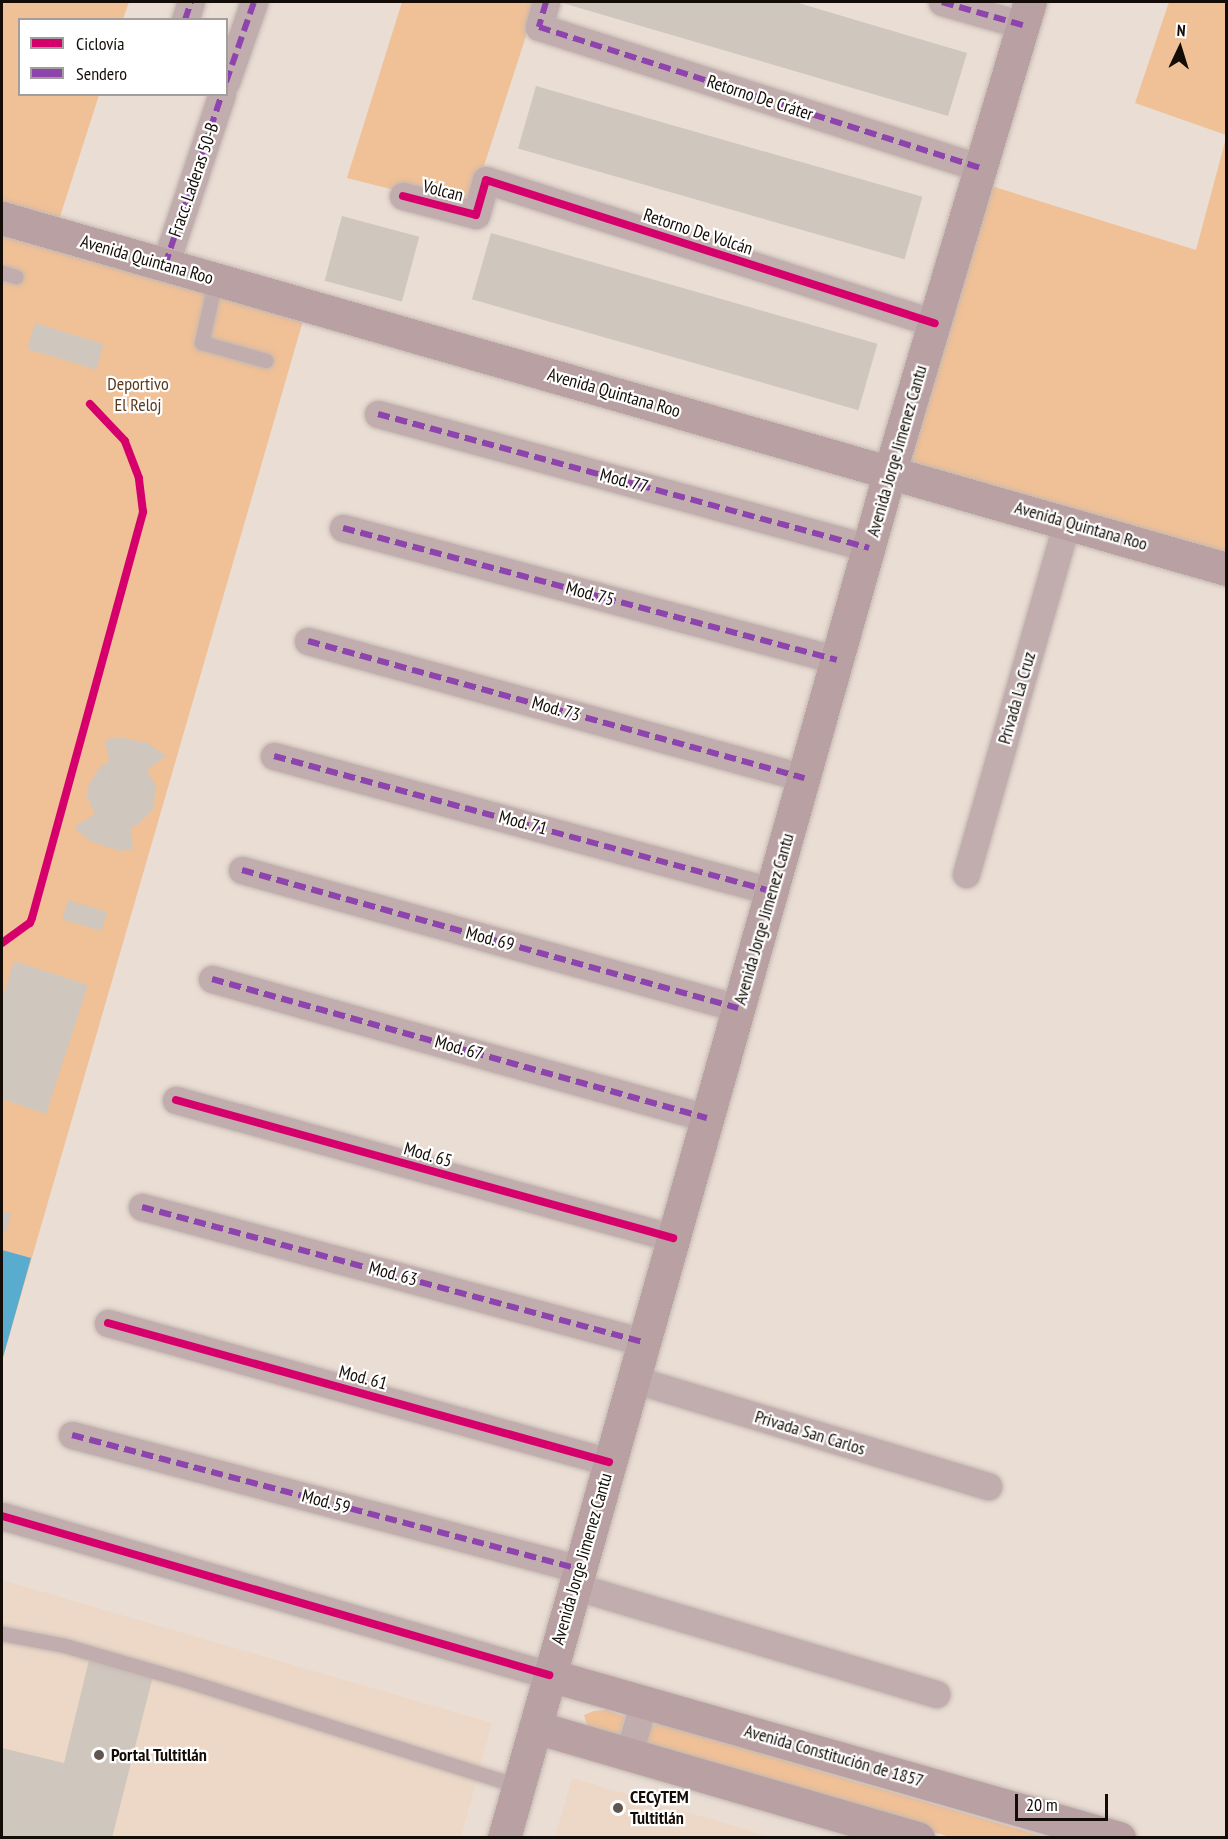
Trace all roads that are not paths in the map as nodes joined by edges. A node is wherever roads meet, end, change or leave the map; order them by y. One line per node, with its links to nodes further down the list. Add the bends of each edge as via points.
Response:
1 (191, 2): 6 (street)
2 (254, 2): 7 (street)
3 (942, 2): 4 (street)
4 (1026, 13): 9 (main road, Avenida Jorge Jimenez Cantu)
5 (543, 14): 9 (street, Retorno De Cráter)
6 (186, 18)
7 (228, 76)
8 (221, 96): 13 (street, Fracc. Laderas 50-B)
9 (980, 168): 17 (main road, Avenida Jorge Jimenez Cantu)
10 (403, 196): 11 (street, Volcan)
11 (476, 215): 17 (street, Retorno De Volcán, via 486,180)
12 (2, 218): 13 (main road, Avenida Quintana Roo)
13 (165, 266): 16 (main road, Avenida Quintana Roo)
14 (2, 273): 15 (lane)
15 (16, 277)
16 (216, 280): 18 (lane, via 202,343); 20 (main road, Avenida Quintana Roo)
17 (935, 323): 20 (main road, Avenida Jorge Jimenez Cantu)
18 (267, 361)
19 (378, 414): 23 (street, Mod. 77)
20 (890, 471): 21 (main road, Avenida Quintana Roo); 23 (main road, Avenida Jorge Jimenez Cantu)
21 (1067, 522): 24 (main road, Avenida Quintana Roo); 30 (street, Privada La Cruz)
22 (343, 528): 26 (street, Mod. 75)
23 (869, 548): 26 (main road, Avenida Jorge Jimenez Cantu)
24 (1227, 569)
25 (308, 640): 28 (street, Mod. 73)
26 (837, 660): 28 (main road, Avenida Jorge Jimenez Cantu)
27 (274, 756): 31 (street, Mod. 71)
28 (804, 778): 31 (main road, Avenida Jorge Jimenez Cantu)
29 (242, 870): 33 (street, Mod. 69)
30 (966, 874)
31 (771, 891): 33 (main road, Avenida Jorge Jimenez Cantu)
32 (212, 979): 35 (street, Mod. 67)
33 (738, 1008): 35 (main road, Avenida Jorge Jimenez Cantu)
34 (176, 1100): 37 (street, Mod. 65)
35 (707, 1118): 37 (main road, Avenida Jorge Jimenez Cantu)
36 (142, 1207): 39 (street, Mod. 63)
37 (673, 1238): 39 (main road, Avenida Jorge Jimenez Cantu)
38 (108, 1323): 42 (street, Mod. 61)
39 (644, 1342): 40 (main road, Avenida Jorge Jimenez Cantu)
40 (633, 1379): 42 (main road, Avenida Jorge Jimenez Cantu); 43 (street, Privada San Carlos)
41 (72, 1436): 45 (street, Mod. 59)
42 (609, 1462): 45 (main road, Avenida Jorge Jimenez Cantu)
43 (988, 1486)
44 (2, 1516): 47 (street)
45 (577, 1577): 47 (main road, Avenida Jorge Jimenez Cantu); 48 (street, Mod. 59)
46 (2, 1634): 52 (lane, via 65,1646 183,1680)
47 (549, 1676): 49 (main road, Avenida Constitución de 1857); 50 (main road, Avenida Jorge Jimenez Cantu)
48 (936, 1694)
49 (644, 1702): 51 (street); 55 (main road, Avenida Constitución de 1857)
50 (535, 1727): 51 (main road); 52 (main road, Avenida Jorge Jimenez Cantu)
51 (628, 1755): 54 (main road)
52 (518, 1786): 53 (main road, Avenida Jorge Jimenez Cantu)
53 (504, 1838)
54 (918, 1838)
55 (1119, 1838)

